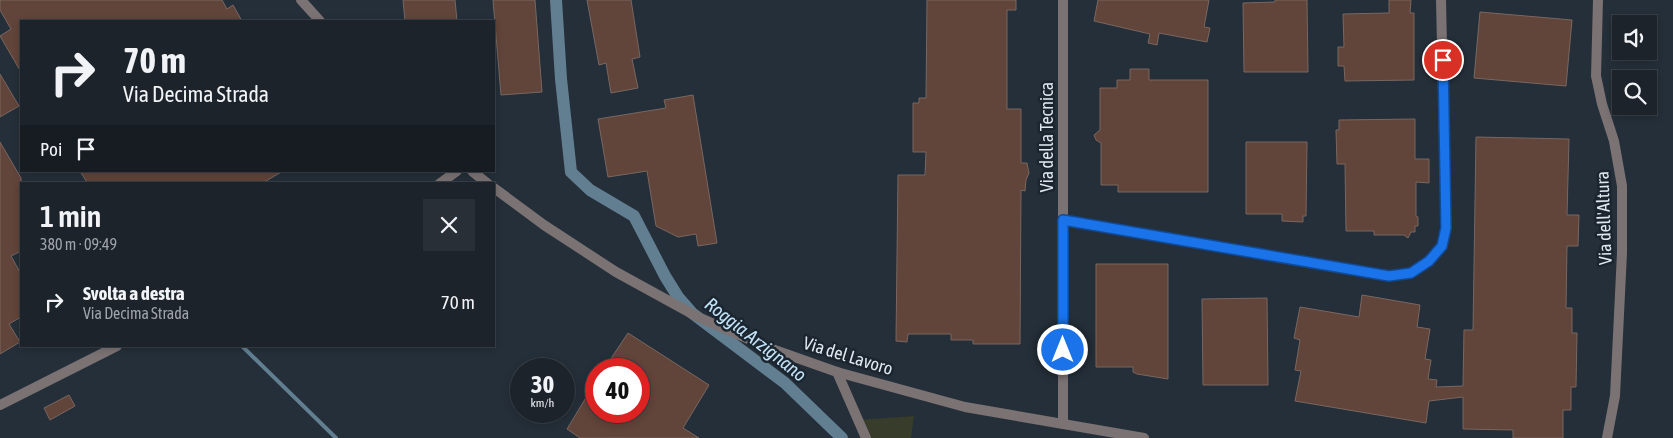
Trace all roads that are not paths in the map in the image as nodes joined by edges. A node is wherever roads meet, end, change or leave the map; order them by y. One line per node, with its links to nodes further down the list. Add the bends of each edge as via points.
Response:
1 (301, 0): 5 (street)
2 (1064, 0): 11 (street, Via della Tecnica)
3 (1441, 0): 11 (street, via 1446,228 1442,246 1429,261 1411,273 1389,276)
4 (1598, 0): 18 (street, Via dell'Altura, via 1596,76 1616,148 1622,186 1615,396)
5 (319, 20)
6 (456, 172): 8 (street)
7 (473, 172): 9 (street)
8 (442, 182)
9 (486, 182)
10 (495, 189): 13 (street, Via del Lavoro, via 544,226 616,272 698,317 769,348)
11 (1063, 220): 15 (street, Via della Tecnica)
12 (115, 347): 14 (street)
13 (838, 372): 15 (street, Via del Lavoro, via 965,408); 16 (street)
14 (0, 405)
15 (1063, 424): 17 (street, Via del Lavoro)
16 (866, 438)
17 (1144, 438)
18 (1607, 438)

